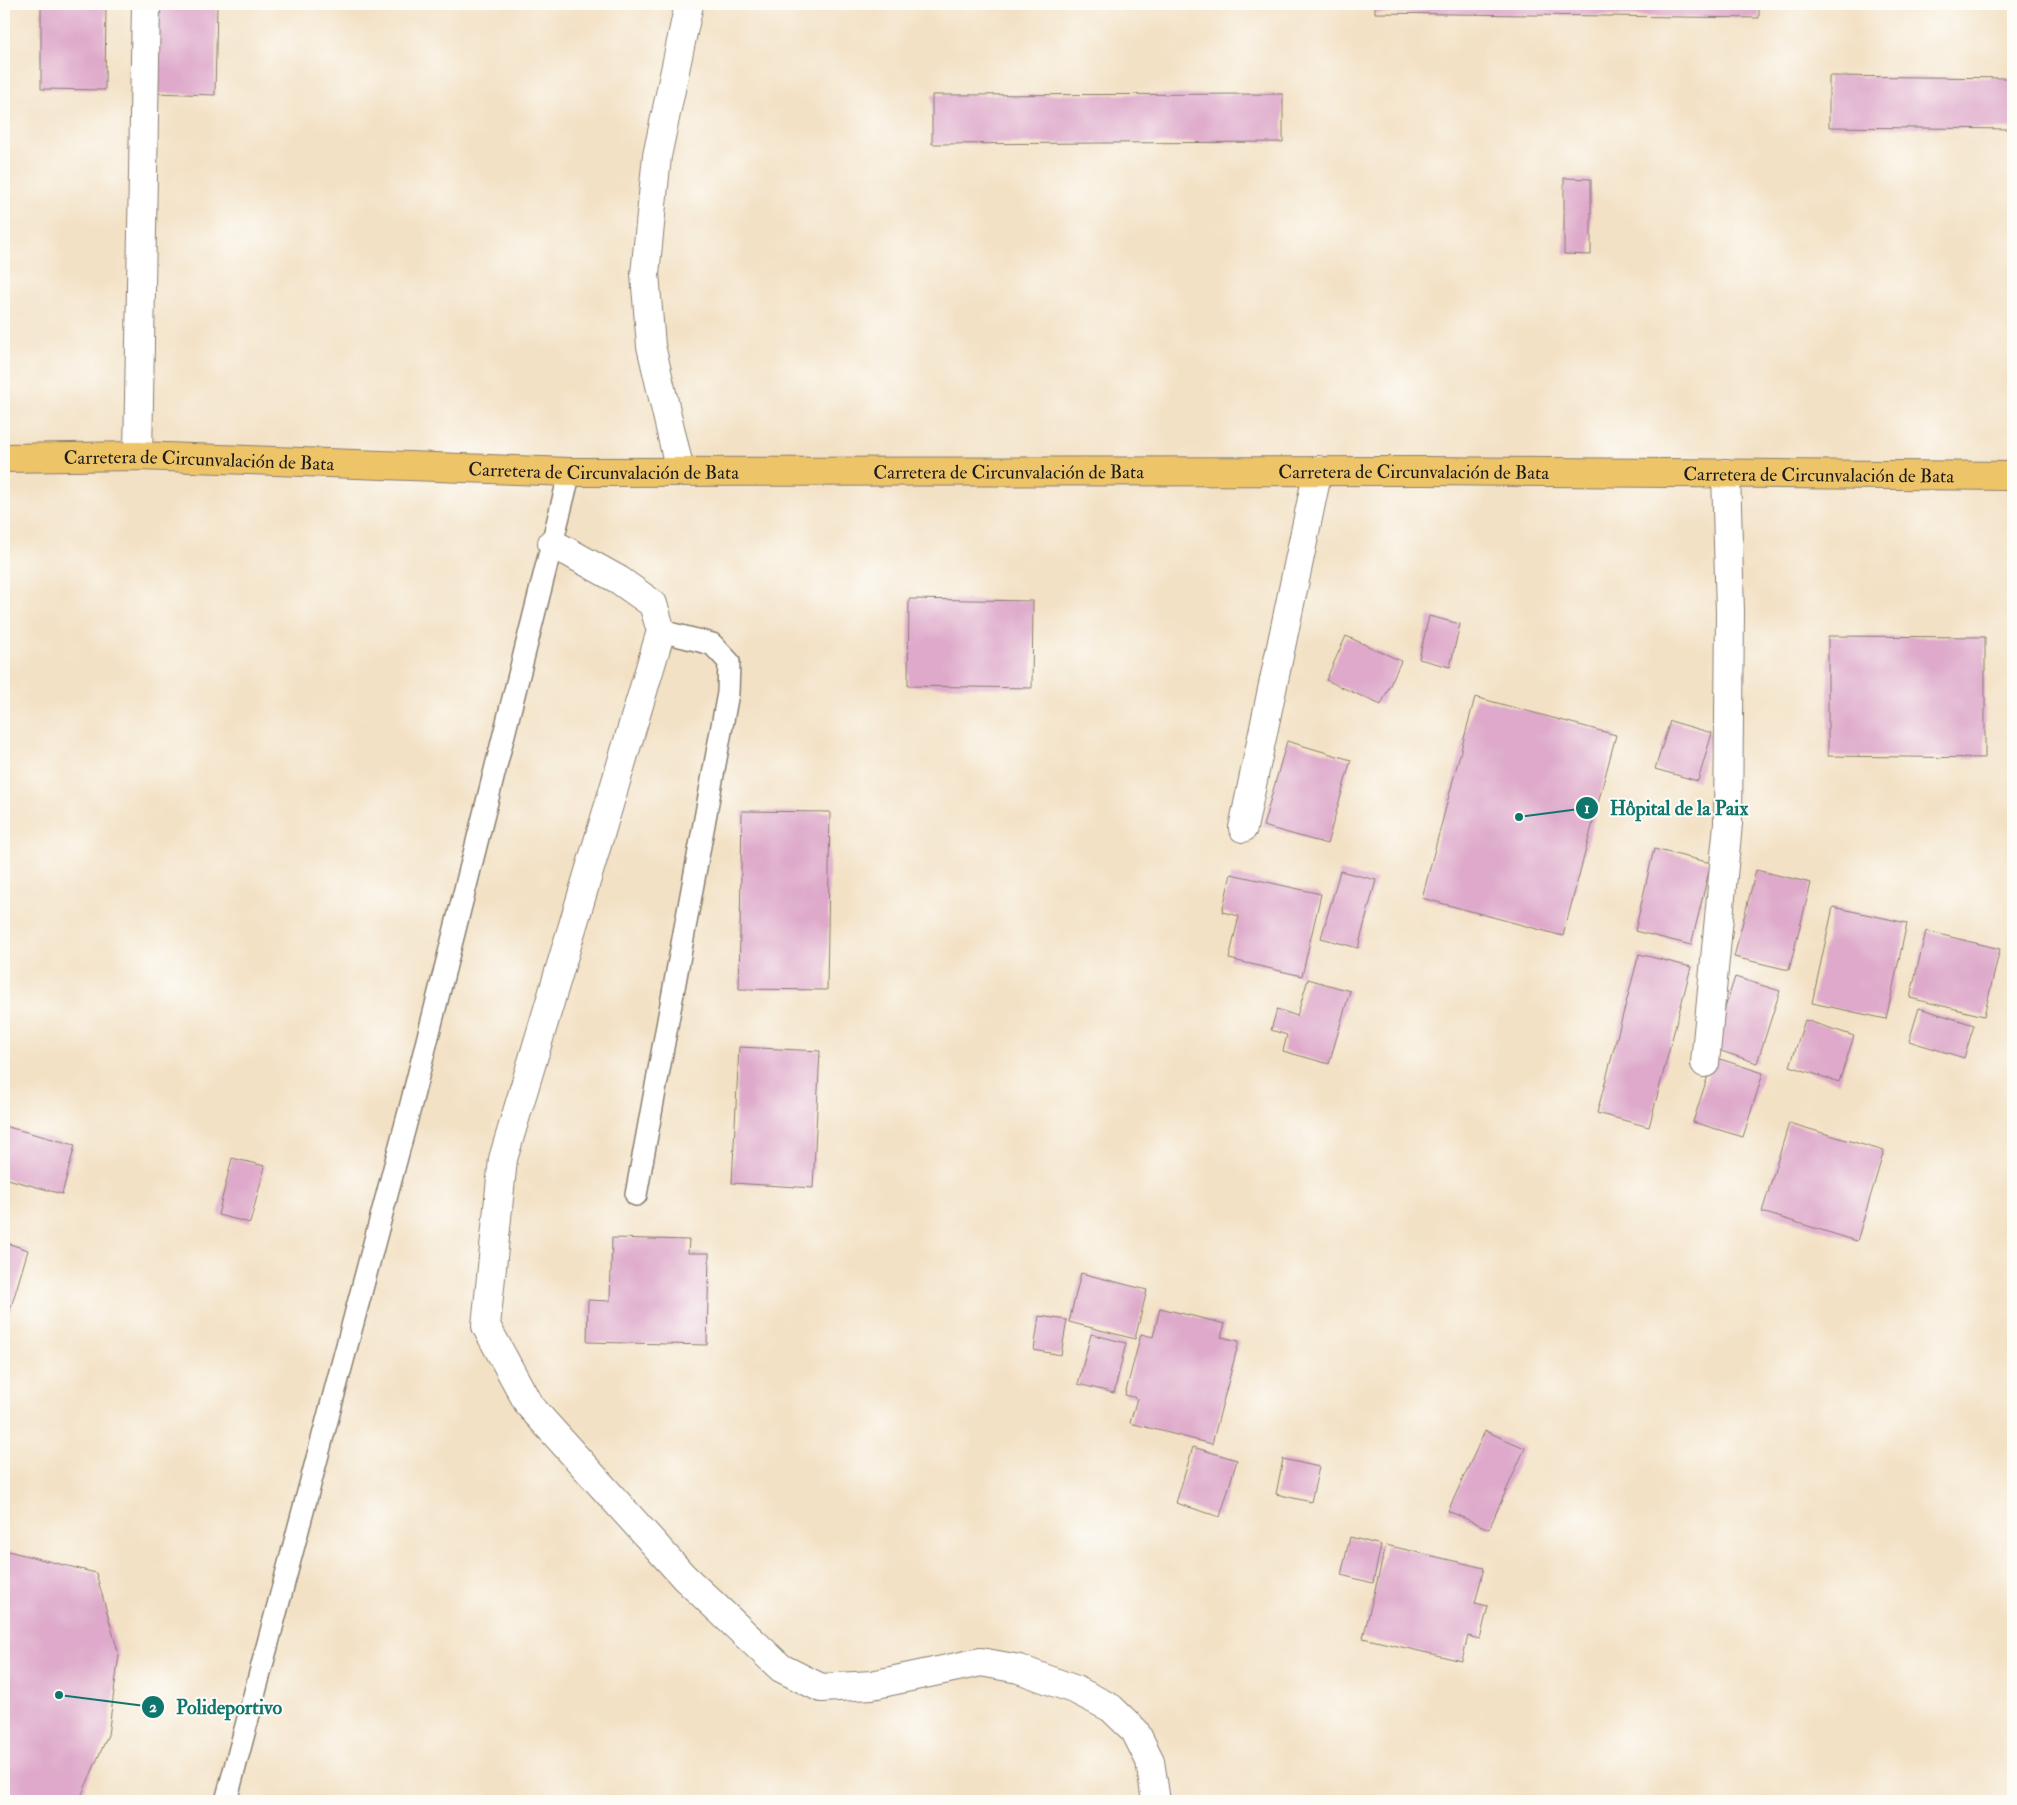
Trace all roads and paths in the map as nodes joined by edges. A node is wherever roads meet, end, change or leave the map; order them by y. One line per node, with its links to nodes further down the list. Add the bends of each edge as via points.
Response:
1 (146, 4): 3 (street)
2 (689, 4): 7 (street, via 657,156 645,274 651,346)
3 (138, 456): 4 (main road, Carretera de Circunvalación de Bata); 6 (main road, Carretera de Circunvalación de Bata)
4 (4, 458)
5 (1318, 470): 7 (main road, Carretera de Circunvalación de Bata); 8 (main road, Carretera de Circunvalación de Bata); 12 (street)
6 (570, 472): 7 (main road, Carretera de Circunvalación de Bata); 10 (lane)
7 (680, 472)
8 (1726, 473): 9 (main road, Carretera de Circunvalación de Bata); 13 (street, via 1730,612 1728,824)
9 (2013, 476)
10 (552, 543): 11 (street, via 619,580 653,604); 15 (lane, via 410,1108)
11 (662, 632): 14 (lane, via 712,644 729,662 728,685); 16 (street, via 503,1159 486,1326 529,1406 684,1577 782,1668 820,1688 872,1685 981,1662 1019,1669 1076,1690 1111,1708 1135,1731 1150,1761)
12 (1243, 828)
13 (1705, 1063)
14 (636, 1195)
15 (226, 1801)
16 (1156, 1801)

